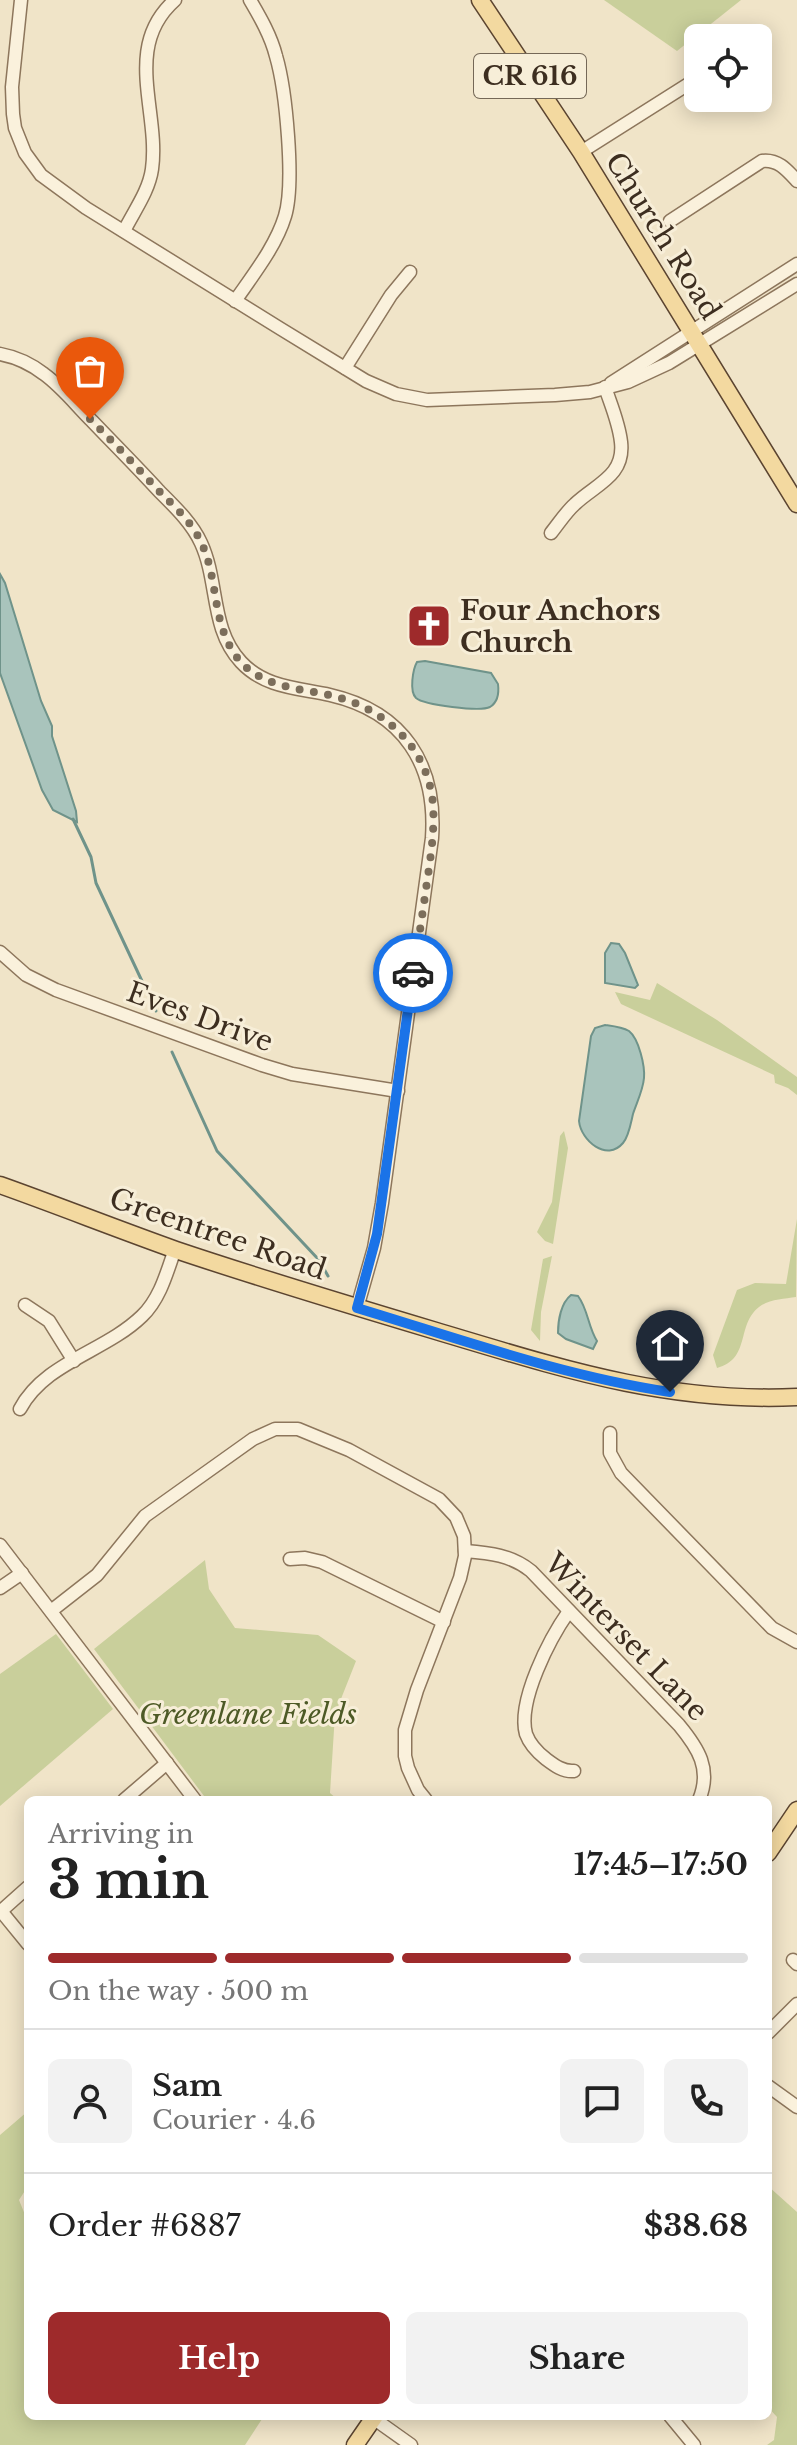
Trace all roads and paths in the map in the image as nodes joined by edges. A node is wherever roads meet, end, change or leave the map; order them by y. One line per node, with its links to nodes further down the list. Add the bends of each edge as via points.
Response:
1 (21, 0): 9 (street, via 12,87 19,141 51,184)
2 (175, 0): 9 (street, via 149,37 152,171)
3 (250, 0): 13 (street, via 277,57 289,184 281,228)
4 (480, 0): 6 (main road, Church Road / CR 616)
5 (684, 87): 6 (street)
6 (581, 152): 14 (main road, Church Road / CR 616)
7 (797, 181): 8 (street, via 777,162 762,161)
8 (670, 221)
9 (124, 231): 13 (street)
10 (797, 264): 14 (street)
11 (410, 272): 16 (street)
12 (797, 284): 14 (street)
13 (235, 301): 16 (street)
14 (695, 337): 17 (street, via 639,378); 18 (main road, Church Road / CR 616)
15 (0, 354): 21 (street, via 31,365 52,380 191,526 205,553 225,640 242,663 280,686 370,709 396,728 416,754 430,785 434,820)
16 (345, 368): 17 (street, via 396,394 427,400 555,395)
17 (605, 387): 19 (street, via 620,434 619,463)
18 (797, 504)
19 (551, 533)
20 (0, 952): 21 (street, Eves Drive, via 42,984 243,1059 292,1074)
21 (398, 1091): 25 (street, via 377,1234)
22 (0, 1185): 23 (main road, Greentree Road)
23 (175, 1249): 25 (main road, Greentree Road); 26 (street, via 160,1289 142,1316)
24 (25, 1305): 26 (street, via 52,1325)
25 (357, 1308): 27 (main road, Greentree Road, via 633,1386 716,1397)
26 (74, 1361): 28 (street, via 41,1382)
27 (797, 1397)
28 (20, 1409)
29 (610, 1433): 38 (street, via 610,1453 621,1473 772,1628)
30 (0, 1545): 33 (street)
31 (465, 1551): 35 (street, via 456,1517 428,1493 319,1436 275,1429 242,1445 154,1508 97,1575); 36 (street, Winterset Lane, via 497,1554 523,1564); 37 (street)
32 (290, 1559): 37 (street, via 322,1562)
33 (22, 1573): 34 (street); 35 (street)
34 (0, 1588)
35 (51, 1611): 39 (street)
36 (569, 1611): 40 (street, via 532,1687 525,1727 538,1752); 44 (street, Winterset Lane, via 693,1742 705,1769)
37 (444, 1622): 43 (street, via 405,1730 408,1768)
38 (797, 1642)
39 (167, 1763): 41 (street); 42 (street)
40 (574, 1771)
41 (129, 1796)
42 (192, 1796)
43 (423, 1796)
44 (700, 1796)
45 (797, 1810): 46 (main road)
46 (772, 1847)
47 (24, 1890): 48 (street)
48 (0, 1911): 49 (street)
49 (24, 1939)
50 (797, 2004): 51 (street)
51 (772, 2029)
52 (772, 2089): 53 (street)
53 (797, 2107)
54 (372, 2420): 57 (main road)
55 (378, 2420): 58 (street)
56 (673, 2420): 59 (street)
57 (355, 2445)
58 (411, 2445)
59 (694, 2445)

